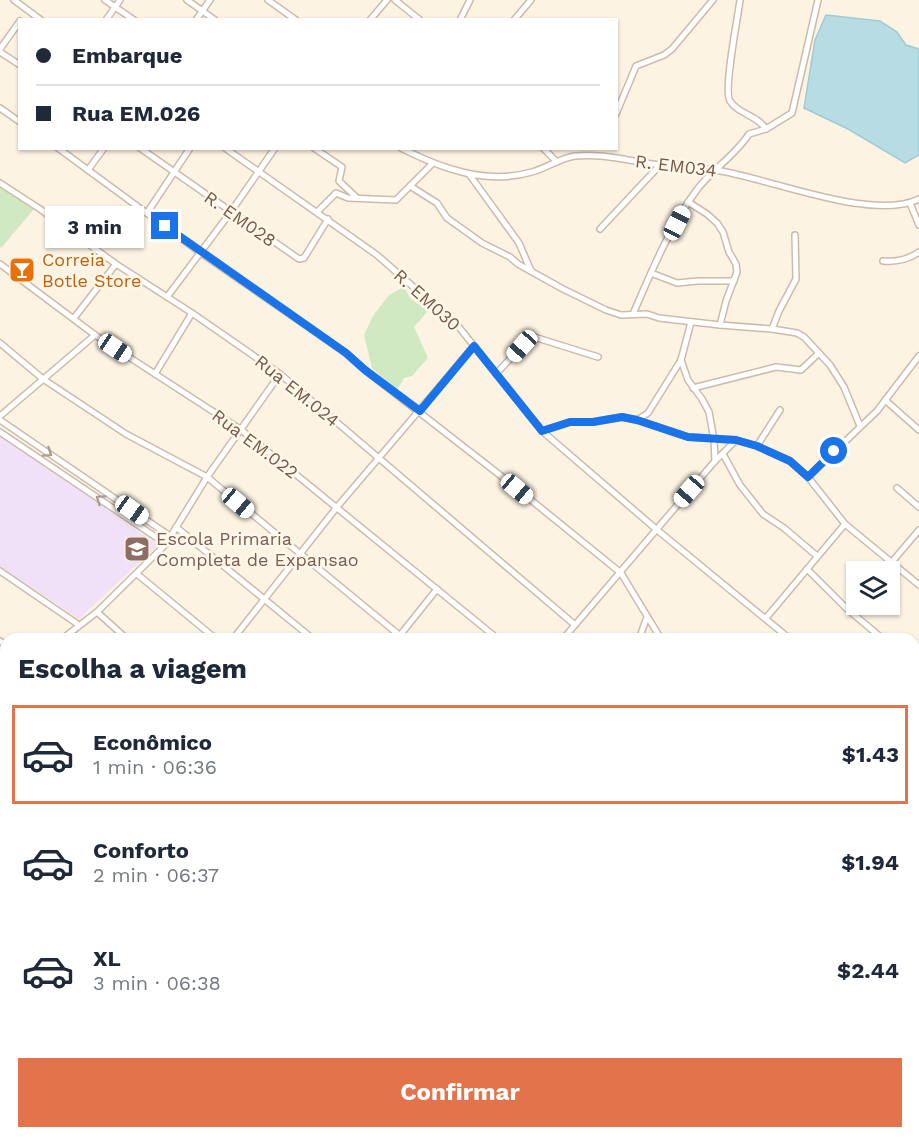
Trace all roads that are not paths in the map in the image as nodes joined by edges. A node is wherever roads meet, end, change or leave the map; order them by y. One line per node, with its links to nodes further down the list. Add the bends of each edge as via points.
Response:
1 (14, 0): 15 (street)
2 (105, 0): 14 (street)
3 (120, 0): 14 (street)
4 (187, 0): 16 (street)
5 (210, 0): 16 (street)
6 (268, 0): 17 (street)
7 (387, 0): 26 (street)
8 (395, 0): 27 (street)
9 (470, 0): 28 (street)
10 (531, 0): 29 (street)
11 (713, 0): 34 (street, via 672,49 636,66)
12 (740, 0): 36 (street, via 728,98)
13 (818, 0): 36 (street, via 792,113)
14 (115, 7): 20 (street); 21 (street)
15 (28, 10): 18 (street); 19 (street)
16 (203, 10): 22 (street); 23 (street)
17 (288, 14): 24 (street); 25 (street)
18 (22, 18)
19 (38, 18)
20 (107, 18)
21 (131, 18)
22 (197, 18)
23 (213, 18)
24 (285, 18)
25 (293, 18)
26 (372, 18)
27 (418, 18)
28 (461, 18)
29 (516, 18)
30 (18, 23): 31 (street)
31 (0, 51): 32 (street)
32 (18, 64)
33 (0, 108): 35 (street)
34 (618, 109)
35 (18, 121)
36 (766, 129): 52 (street, via 749,134 742,146)
37 (61, 150): 51 (street)
38 (103, 150): 51 (street)
39 (143, 150): 54 (street, R. EM028)
40 (189, 150): 54 (street)
41 (228, 150): 53 (street, R. EM030)
42 (274, 150): 53 (street)
43 (317, 150): 58 (street, via 342,167 339,182)
44 (405, 150): 49 (street, R. EM034)
45 (545, 150): 48 (street)
46 (609, 150): 47 (street)
47 (608, 156): 48 (street, R. EM034, via 573,156); 50 (street, R. EM034)
48 (557, 162): 55 (street, R. EM034, via 513,175)
49 (432, 164): 55 (street, R. EM034); 57 (street)
50 (660, 165): 52 (street, R. EM034); 67 (street)
51 (88, 170): 63 (street)
52 (715, 170): 60 (street); 61 (street, R. EM034, via 876,207)
53 (259, 172): 62 (street, R. EM030); 64 (street)
54 (173, 173): 63 (street); 64 (street, R. EM028)
55 (469, 174): 71 (street, via 519,243)
56 (0, 183): 74 (street, Rua EM.024)
57 (410, 186): 58 (street, via 391,201); 75 (street, via 437,203 447,218 467,233)
58 (356, 197): 62 (street, via 336,193)
59 (919, 199): 61 (street, R. EM034)
60 (688, 202): 77 (street); 78 (street, via 707,214 723,232 736,264)
61 (910, 203): 66 (street)
62 (317, 212): 65 (street, R. EM030)
63 (147, 213): 70 (street)
64 (230, 213): 65 (street, R. EM028, via 301,260); 70 (street)
65 (328, 219): 88 (street, R. EM030, via 377,255 458,326)
66 (919, 225)
67 (600, 229)
68 (795, 235): 85 (street, via 796,279)
69 (919, 252): 72 (street, via 896,262)
70 (201, 253): 79 (street); 100 (street, via 346,353)
71 (525, 258): 75 (street); 76 (street)
72 (883, 261)
73 (0, 264): 82 (street, Rua EM.022)
74 (116, 264): 79 (street, Rua EM.024); 82 (street)
75 (518, 264): 76 (street)
76 (531, 272): 81 (street, via 606,310)
77 (651, 273): 78 (street, via 677,283); 81 (street)
78 (734, 281): 84 (street)
79 (167, 297): 80 (street, Rua EM.024)
80 (192, 313): 93 (street); 94 (street, Rua EM.024)
81 (633, 314): 83 (street)
82 (74, 318): 86 (street, Rua EM.022)
83 (691, 322): 84 (street); 92 (street)
84 (720, 325): 85 (street)
85 (772, 329): 89 (street, via 797,333)
86 (95, 335): 93 (street, Rua EM.022); 96 (street)
87 (0, 343): 96 (street)
88 (474, 346): 95 (street, R. EM030); 100 (street)
89 (819, 353): 97 (street, via 801,370 776,367); 103 (street, via 844,387)
90 (919, 356): 98 (street)
91 (598, 357): 95 (street, via 531,336)
92 (681, 360): 97 (street); 102 (street, via 648,413)
93 (155, 374): 104 (street, Rua EM.022)
94 (280, 374): 104 (street); 112 (street, Rua EM.024)
95 (496, 374): 106 (street, R. EM030)
96 (43, 379): 101 (street); 114 (street, via 126,434)
97 (693, 388): 108 (street, via 709,412)
98 (885, 400): 103 (street); 105 (street)
99 (780, 410): 110 (street)
100 (420, 411): 112 (street); 132 (street)
101 (0, 418): 123 (street, one-way to 123)
102 (637, 420): 106 (street, via 622,417 570,422); 108 (street, via 688,437)
103 (860, 426): 115 (street)
104 (240, 429): 114 (street); 117 (street, Rua EM.022)
105 (919, 430)
106 (542, 431): 121 (street, R. EM030)
107 (0, 432): 124 (street, one-way to 107)
108 (714, 440): 109 (street); 113 (street)
109 (736, 440): 110 (street); 111 (street)
110 (757, 446): 115 (street, via 790,461)
111 (723, 454): 113 (street); 126 (street, via 740,485 763,514)
112 (380, 459): 117 (street); 140 (street, Rua EM.024)
113 (715, 461): 121 (street)
114 (207, 477): 120 (street); 125 (street)
115 (808, 477): 119 (street)
116 (897, 488): 118 (street)
117 (337, 507): 125 (street); 135 (street, Rua EM.022)
118 (919, 507)
119 (845, 524): 126 (street); 127 (street)
120 (176, 527): 123 (street); 136 (street)
121 (656, 529): 132 (street); 139 (street, R. EM030)
122 (919, 530): 128 (street)
123 (170, 536): 124 (street)
124 (166, 544): 133 (street)
125 (300, 554): 136 (street); 147 (street)
126 (817, 556): 129 (street)
127 (889, 561)
128 (893, 561)
129 (807, 569): 139 (street); 154 (street)
130 (900, 570): 134 (street)
131 (0, 571): 141 (street)
132 (621, 573): 138 (street); 140 (street)
133 (137, 574): 137 (street); 144 (street)
134 (919, 585)
135 (437, 589): 148 (street); 149 (street, Rua EM.022)
136 (263, 600): 145 (street); 146 (street)
137 (97, 612): 141 (street); 143 (street)
138 (647, 617): 151 (street); 152 (street)
139 (766, 618): 153 (street, R. EM030)
140 (575, 625): 150 (street)
141 (79, 626): 142 (street)
142 (70, 633)
143 (120, 633)
144 (209, 633)
145 (238, 633)
146 (305, 633)
147 (394, 633)
148 (404, 633)
149 (491, 633)
150 (568, 633)
151 (641, 633)
152 (657, 633)
153 (783, 633)
154 (875, 633)

